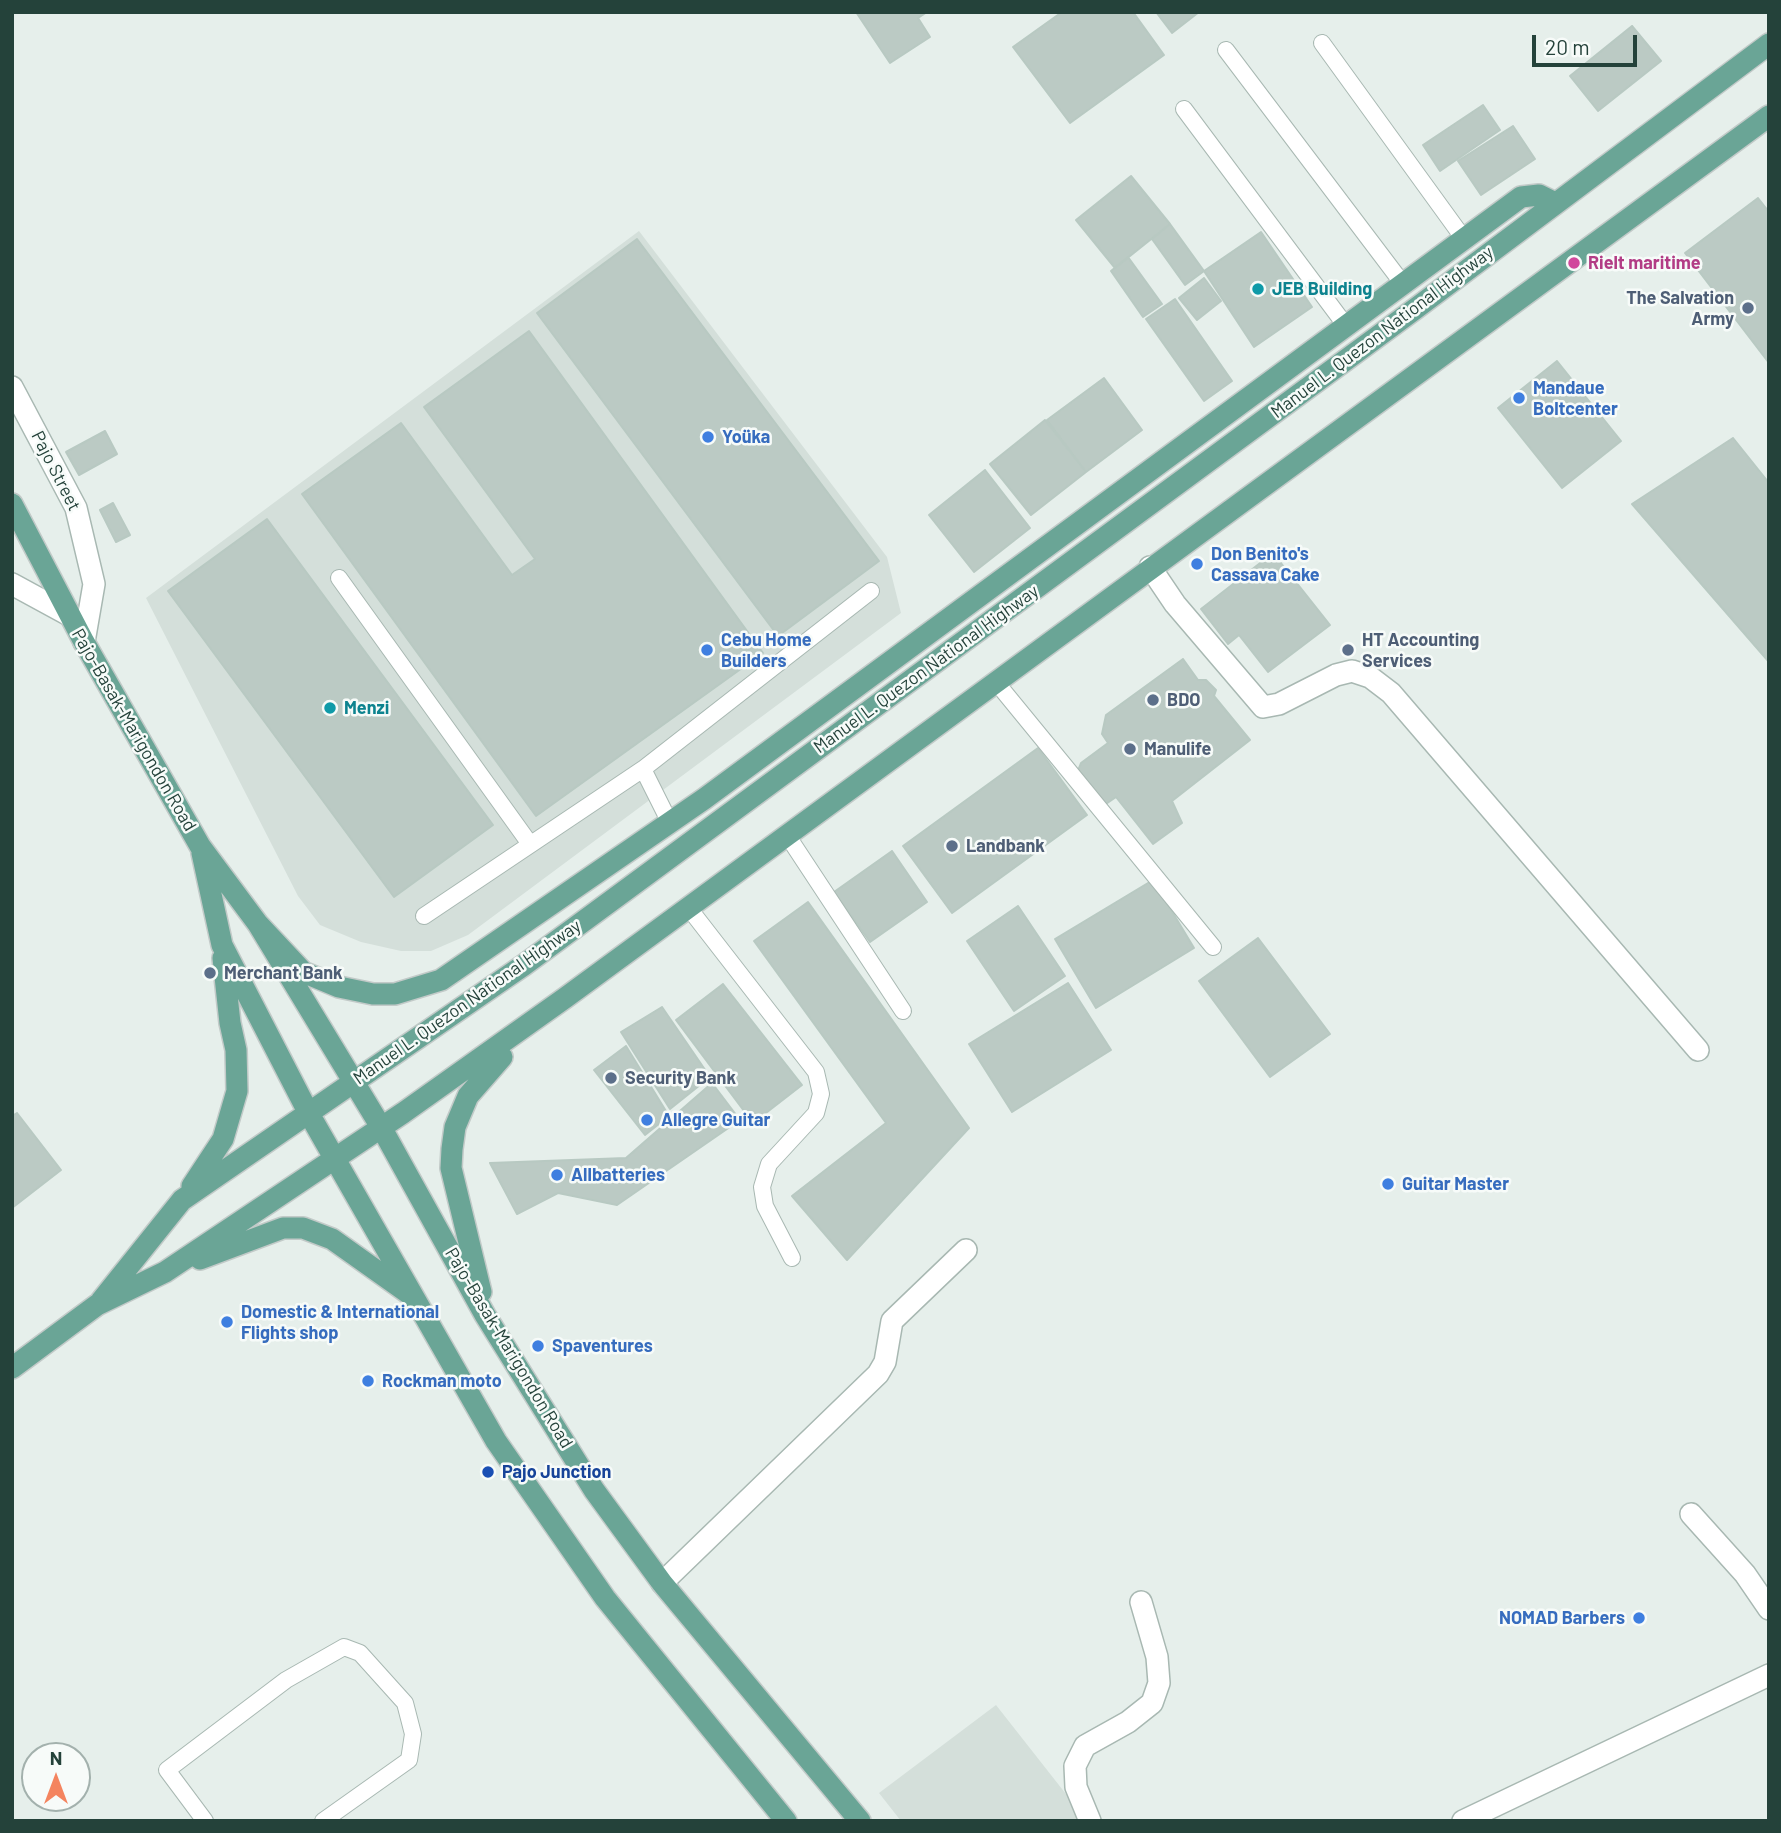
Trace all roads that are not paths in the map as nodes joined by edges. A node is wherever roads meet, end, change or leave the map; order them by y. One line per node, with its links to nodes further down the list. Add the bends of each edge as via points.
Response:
1 (1322, 43): 7 (lane)
2 (1769, 44): 6 (main road, Manuel L. Quezon National Highway)
3 (1226, 50): 8 (lane)
4 (1184, 109): 9 (lane)
5 (1769, 116): 12 (main road, Manuel L. Quezon National Highway)
6 (1555, 203): 7 (main road, via 1539,195 1521,197); 32 (main road, Manuel L. Quezon National Highway, via 524,965)
7 (1464, 239): 8 (main road)
8 (1403, 284): 9 (main road)
9 (1346, 326): 20 (main road)
10 (12, 387): 17 (street, Pajo Street, via 76,508 94,584)
11 (12, 504): 16 (main road, Pajo-Basak-Marigondon Road)
12 (1150, 567): 18 (main road, Manuel L. Quezon National Highway); 31 (street, via 1175,604 1263,707 1352,671 1370,677 1391,693)
13 (339, 578): 22 (lane)
14 (12, 584): 16 (street)
15 (871, 591): 19 (lane)
16 (69, 615): 17 (main road, Pajo-Basak-Marigondon Road)
17 (84, 642): 23 (main road, Pajo-Basak-Marigondon Road)
18 (996, 682): 21 (main road, Manuel L. Quezon National Highway); 28 (lane)
19 (643, 769): 20 (lane); 22 (lane)
20 (670, 823): 26 (main road, via 451,974 406,993 373,994 303,972)
21 (787, 835): 24 (main road, Manuel L. Quezon National Highway); 30 (lane)
22 (530, 844): 25 (lane)
23 (200, 846): 26 (main road, Pajo-Basak-Marigondon Road); 27 (main road, Pajo-Basak-Marigondon Road)
24 (688, 907): 29 (main road, Manuel L. Quezon National Highway); 38 (lane, via 816,1072 821,1094 816,1113 769,1164 762,1187 765,1206)
25 (424, 916)
26 (258, 924): 32 (main road, Pajo-Basak-Marigondon Road)
27 (222, 945): 33 (main road, Pajo-Basak-Marigondon Road); 36 (main road, via 237,1091 223,1139)
28 (1213, 947)
29 (565, 998): 34 (main road, Manuel L. Quezon National Highway); 42 (main road, via 475,1084 455,1127 451,1168)
30 (903, 1011)
31 (1698, 1050)
32 (351, 1082): 33 (main road, Manuel L. Quezon National Highway); 34 (main road, Pajo-Basak-Marigondon Road)
33 (307, 1112): 35 (main road, Pajo-Basak-Marigondon Road); 36 (main road, Manuel L. Quezon National Highway)
34 (381, 1127): 35 (main road, Manuel L. Quezon National Highway); 42 (main road, Pajo-Basak-Marigondon Road)
35 (334, 1157): 39 (main road, Manuel L. Quezon National Highway); 40 (main road, Pajo-Basak-Marigondon Road)
36 (182, 1200): 41 (main road, Manuel L. Quezon National Highway)
37 (965, 1250): 45 (street, via 892,1321 885,1362 878,1374)
38 (792, 1258)
39 (165, 1272): 40 (main road, via 269,1232 296,1227 332,1239); 41 (main road, Manuel L. Quezon National Highway)
40 (416, 1298): 51 (main road, Pajo-Basak-Marigondon Road, via 496,1441 605,1598)
41 (97, 1305): 43 (main road, Manuel L. Quezon National Highway)
42 (485, 1315): 45 (main road, Pajo-Basak-Marigondon Road, via 594,1490)
43 (12, 1368)
44 (1691, 1514): 47 (street, via 1745,1574)
45 (662, 1583): 52 (main road, Pajo-Basak-Marigondon Road)
46 (1141, 1602): 53 (street, via 1157,1657 1159,1683 1152,1703 1084,1746 1075,1766 1076,1787)
47 (1769, 1609)
48 (1769, 1675): 54 (street)
49 (205, 1821): 50 (lane, via 167,1770 286,1680 344,1647 360,1653 405,1703 413,1734 409,1760)
50 (323, 1821)
51 (786, 1821)
52 (860, 1821)
53 (1090, 1821)
54 (1463, 1821)

